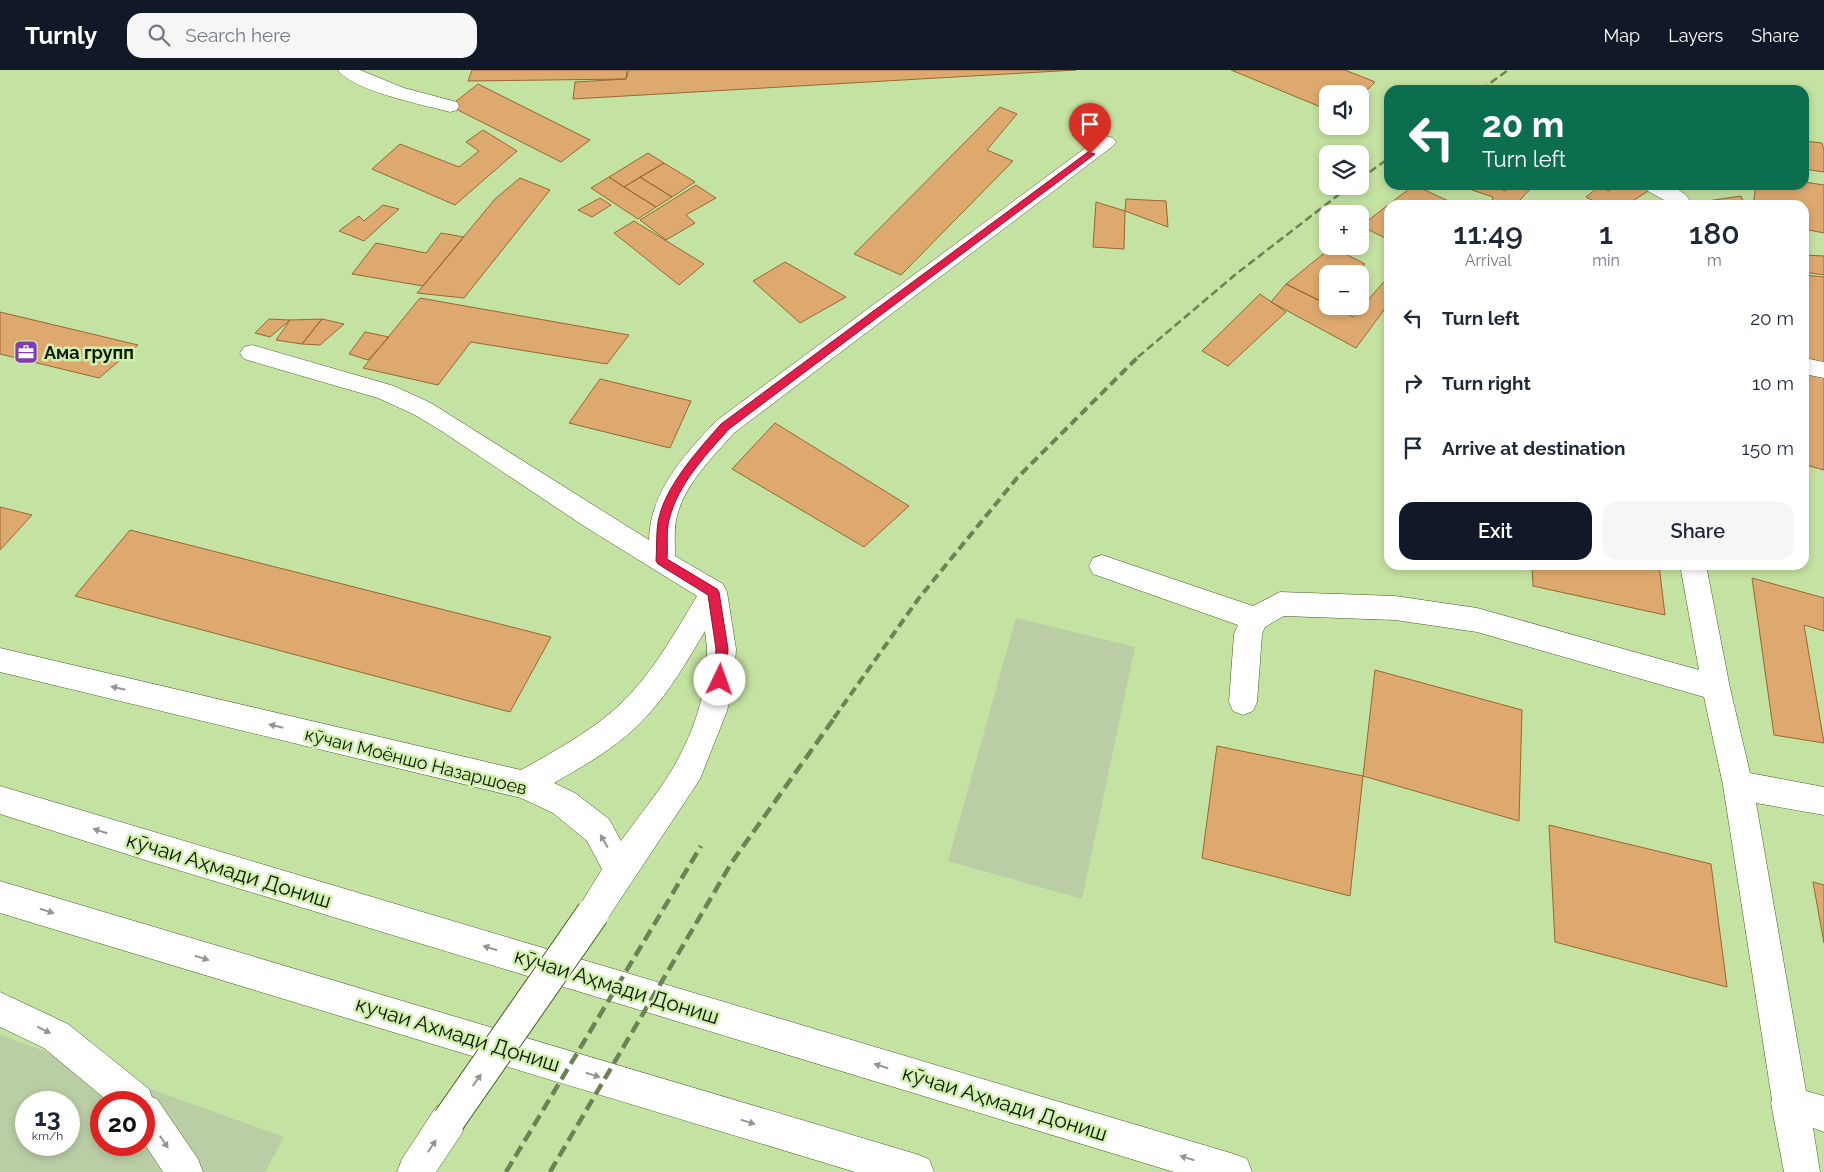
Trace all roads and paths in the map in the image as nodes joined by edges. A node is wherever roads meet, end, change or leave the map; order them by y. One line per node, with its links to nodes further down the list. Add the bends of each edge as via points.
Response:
1 (347, 70): 2 (street, via 382,88)
2 (450, 106)
3 (1106, 142): 9 (street, via 725,427 696,459 675,491 664,520)
4 (1662, 190): 5 (street)
5 (1680, 200)
6 (252, 353): 9 (street, via 386,392 422,409)
7 (1809, 367): 8 (street)
8 (1824, 370)
9 (662, 561): 12 (street)
10 (1102, 566): 13 (street)
11 (1694, 570): 15 (street)
12 (713, 592): 17 (street, via 669,666 636,708 600,738); 21 (street, via 722,649 713,711 689,769)
13 (1255, 619): 15 (street, via 1280,604 1395,608 1477,620); 16 (street, via 1248,634)
14 (0, 660): 17 (street, кӯчаи Моёншо Назаршоев, one-way to 14)
15 (1716, 688): 18 (street)
16 (1243, 702)
17 (524, 785): 21 (street, кӯчаи Моёншо Назаршоев, one-way to 17, via 598,830 564,803)
18 (1738, 785): 20 (street); 25 (street)
19 (0, 800): 31 (street, кӯчаи Аҳмади Дониш, one-way to 19)
20 (1824, 801)
21 (620, 870): 29 (street, one-way to 21, bridge)
22 (0, 897): 30 (street, кучаи Ахмади Дониш, one-way to 30)
23 (0, 1009): 24 (street, one-way to 24, via 56,1036)
24 (123, 1091)
25 (1789, 1103): 26 (street); 32 (street)
26 (1824, 1114)
27 (155, 1128): 28 (street, one-way to 28)
28 (184, 1172)
29 (415, 1172)
30 (916, 1172)
31 (1234, 1172)
32 (1802, 1172)

